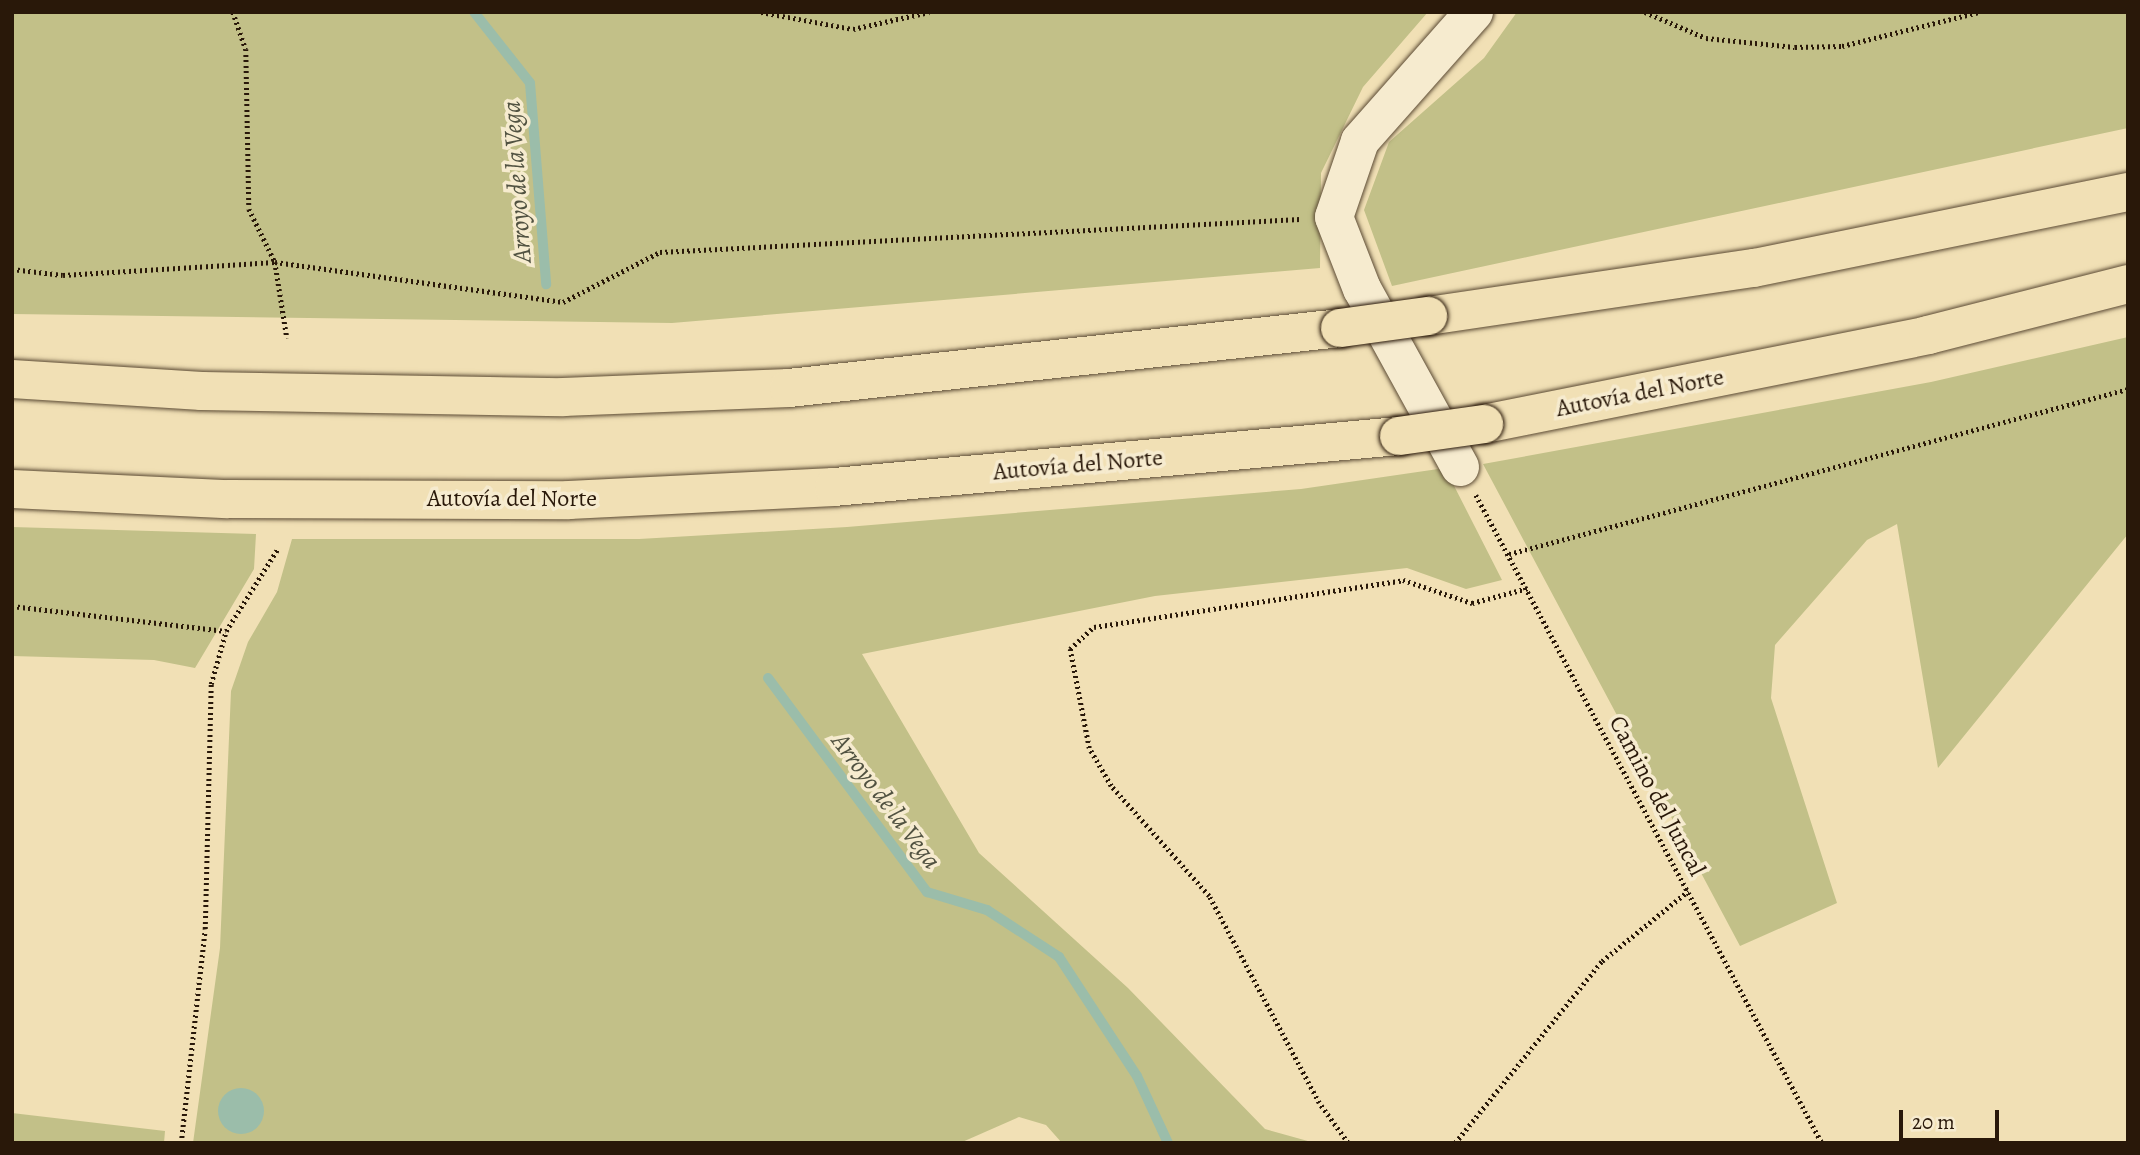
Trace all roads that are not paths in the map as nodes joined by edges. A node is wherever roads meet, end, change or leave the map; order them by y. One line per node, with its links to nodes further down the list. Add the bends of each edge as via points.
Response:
1 (1474, 12): 5 (street, via 1360,141 1334,217 1362,289)
2 (2128, 192): 4 (highway, bridge, via 1755,268 1428,316 789,388 563,397 202,391)
3 (2128, 284): 6 (highway, Autovía del Norte, bridge, via 1927,335 1484,424 1399,436 834,487 569,500 228,499)
4 (12, 379)
5 (1461, 467)
6 (12, 489)

